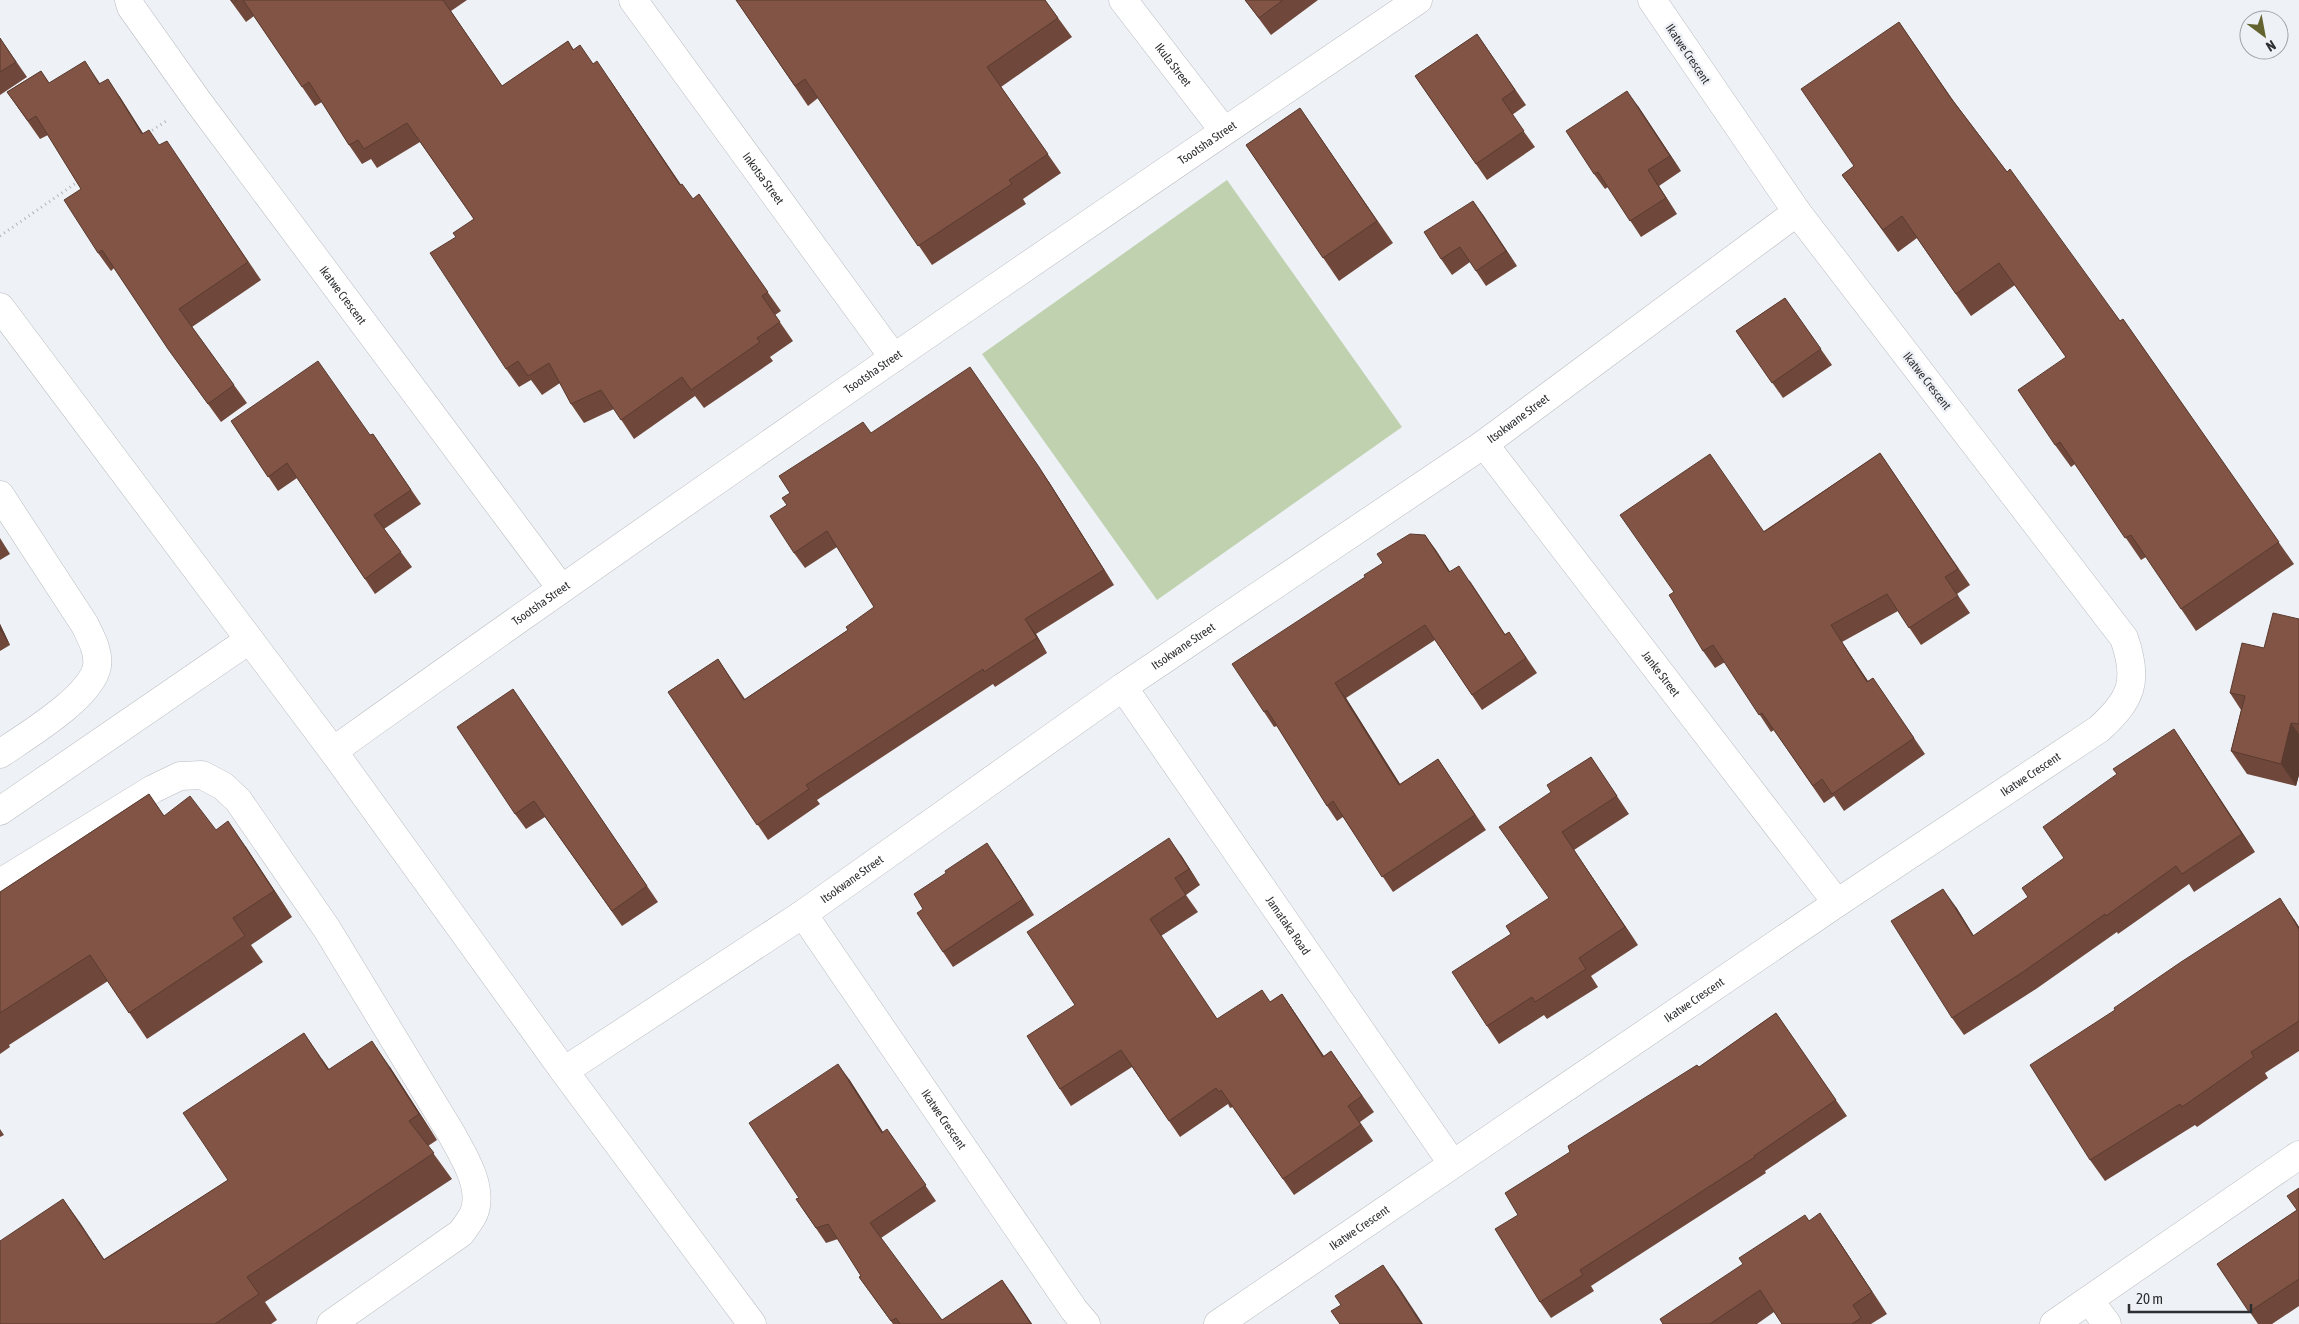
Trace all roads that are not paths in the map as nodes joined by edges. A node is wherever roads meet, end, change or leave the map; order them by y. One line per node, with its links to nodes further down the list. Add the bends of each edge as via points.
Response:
1 (129, 0): 12 (street, Ikatwe Crescent, via 197,100)
2 (633, 0): 9 (street, Inkotsa Street)
3 (1123, 0): 6 (street, Ikula Street)
4 (1418, 0): 6 (street, Tsootsha Street)
5 (1652, 0): 7 (street, Ikatwe Crescent)
6 (1224, 131): 9 (street, Tsootsha Street)
7 (1796, 212): 10 (street, Itsokwane Street); 19 (street, Ikatwe Crescent, via 2124,638 2132,662 2130,687 2118,712 2099,729)
8 (0, 307): 13 (street)
9 (894, 358): 12 (street, Tsootsha Street)
10 (1484, 444): 14 (street, Itsokwane Street); 19 (street, Janke Street)
11 (0, 495): 16 (street, via 85,625 95,648 97,666 89,682 66,708)
12 (561, 588): 15 (street, Tsootsha Street)
13 (249, 640): 15 (street); 17 (street)
14 (1123, 687): 20 (street, Itsokwane Street); 23 (street, Jamataka Road)
15 (333, 751): 21 (street)
16 (0, 754)
17 (0, 811)
18 (0, 883): 25 (street, via 152,789 180,776 202,775 223,786 238,800 327,929 451,1133 468,1164 476,1192 474,1213 461,1233)
19 (1837, 903): 23 (street, Ikatwe Crescent)
20 (803, 914): 21 (street, Itsokwane Street); 27 (street, Ikatwe Crescent)
21 (564, 1071): 26 (street)
22 (2299, 1155): 24 (street)
23 (1452, 1163): 28 (street, Ikatwe Crescent)
24 (2089, 1300): 29 (street); 30 (street)
25 (331, 1324)
26 (752, 1324)
27 (1086, 1324)
28 (1218, 1324)
29 (2054, 1324)
30 (2107, 1324)

